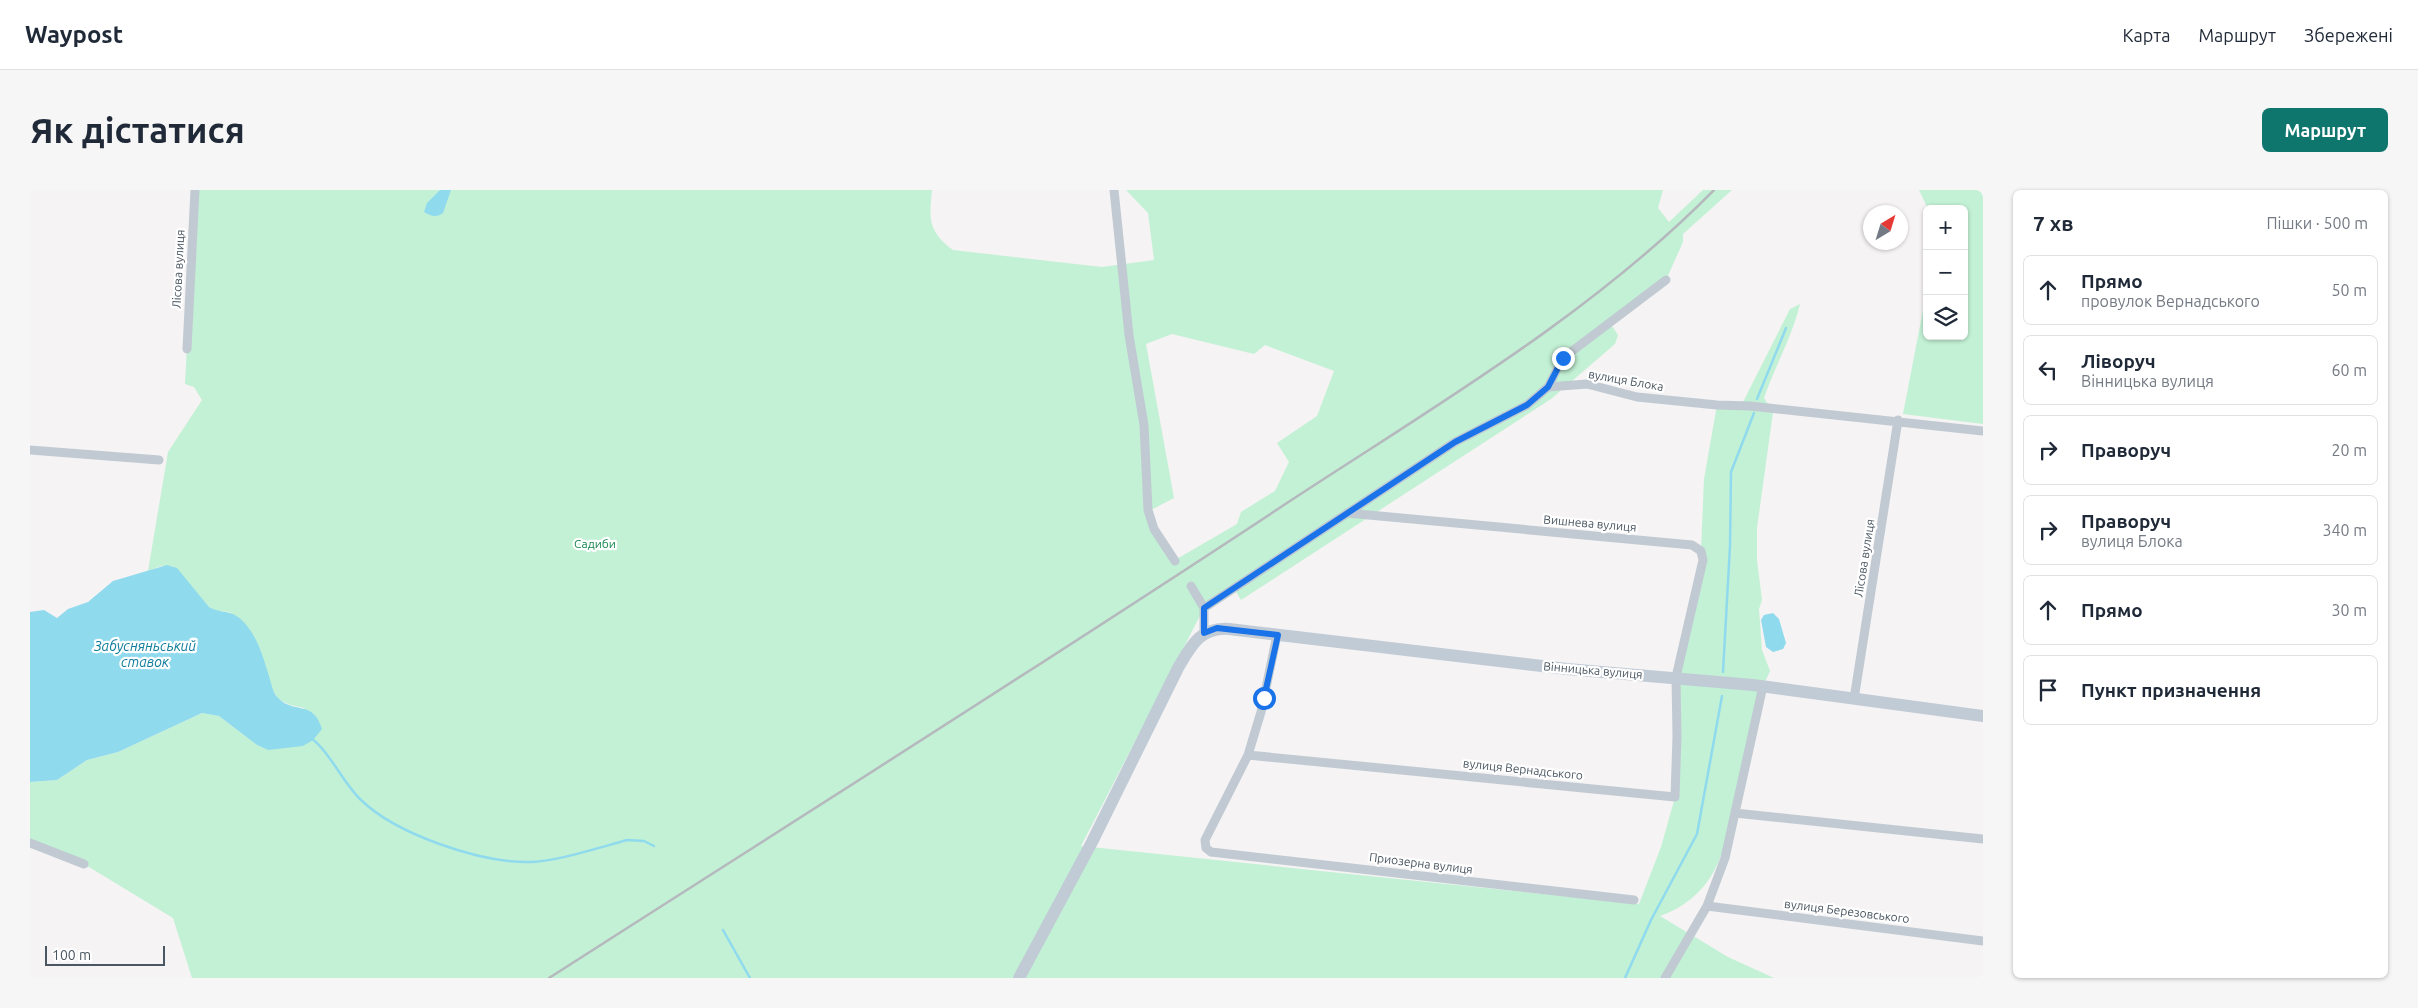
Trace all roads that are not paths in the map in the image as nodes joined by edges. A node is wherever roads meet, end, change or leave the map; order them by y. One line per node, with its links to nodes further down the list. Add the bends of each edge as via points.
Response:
1 (195, 190): 4 (street, Лісова вулиця)
2 (1114, 190): 11 (street, via 1129,335 1144,425 1148,510 1154,529)
3 (1666, 280): 5 (street, via 1563,358)
4 (186, 349)
5 (1548, 387): 6 (street, вулиця Блока, via 1587,384 1637,397); 10 (street, via 1527,405 1455,442)
6 (1898, 420): 7 (street, вулиця Блока); 18 (street, Лісова вулиця)
7 (1983, 430)
8 (30, 450): 9 (street)
9 (159, 460)
10 (1348, 513): 13 (street); 16 (street, Вишнева вулиця, via 1692,545 1701,551 1703,560)
11 (1175, 561)
12 (1191, 586): 13 (street)
13 (1204, 608): 14 (street)
14 (1204, 633): 15 (street, Вінницька вулиця, via 1217,628); 28 (street, via 1178,668 1092,842)
15 (1278, 635): 16 (street, Вінницька вулиця, via 1568,669); 20 (street)
16 (1676, 677): 17 (street, Вінницька вулиця); 20 (street, вулиця Вернадського, via 1675,797)
17 (1763, 686): 18 (street, Вінницька вулиця); 21 (street)
18 (1854, 699): 19 (street, Вінницька вулиця)
19 (1983, 716)
20 (1248, 755): 25 (street, Приозерна вулиця, via 1205,840 1206,848 1211,852)
21 (1735, 813): 22 (street); 26 (street, via 1725,858)
22 (1983, 839)
23 (30, 843): 24 (street)
24 (84, 864)
25 (1634, 900)
26 (1707, 906): 27 (street, вулиця Березовського); 29 (street)
27 (1983, 941)
28 (1019, 978)
29 (1665, 978)

